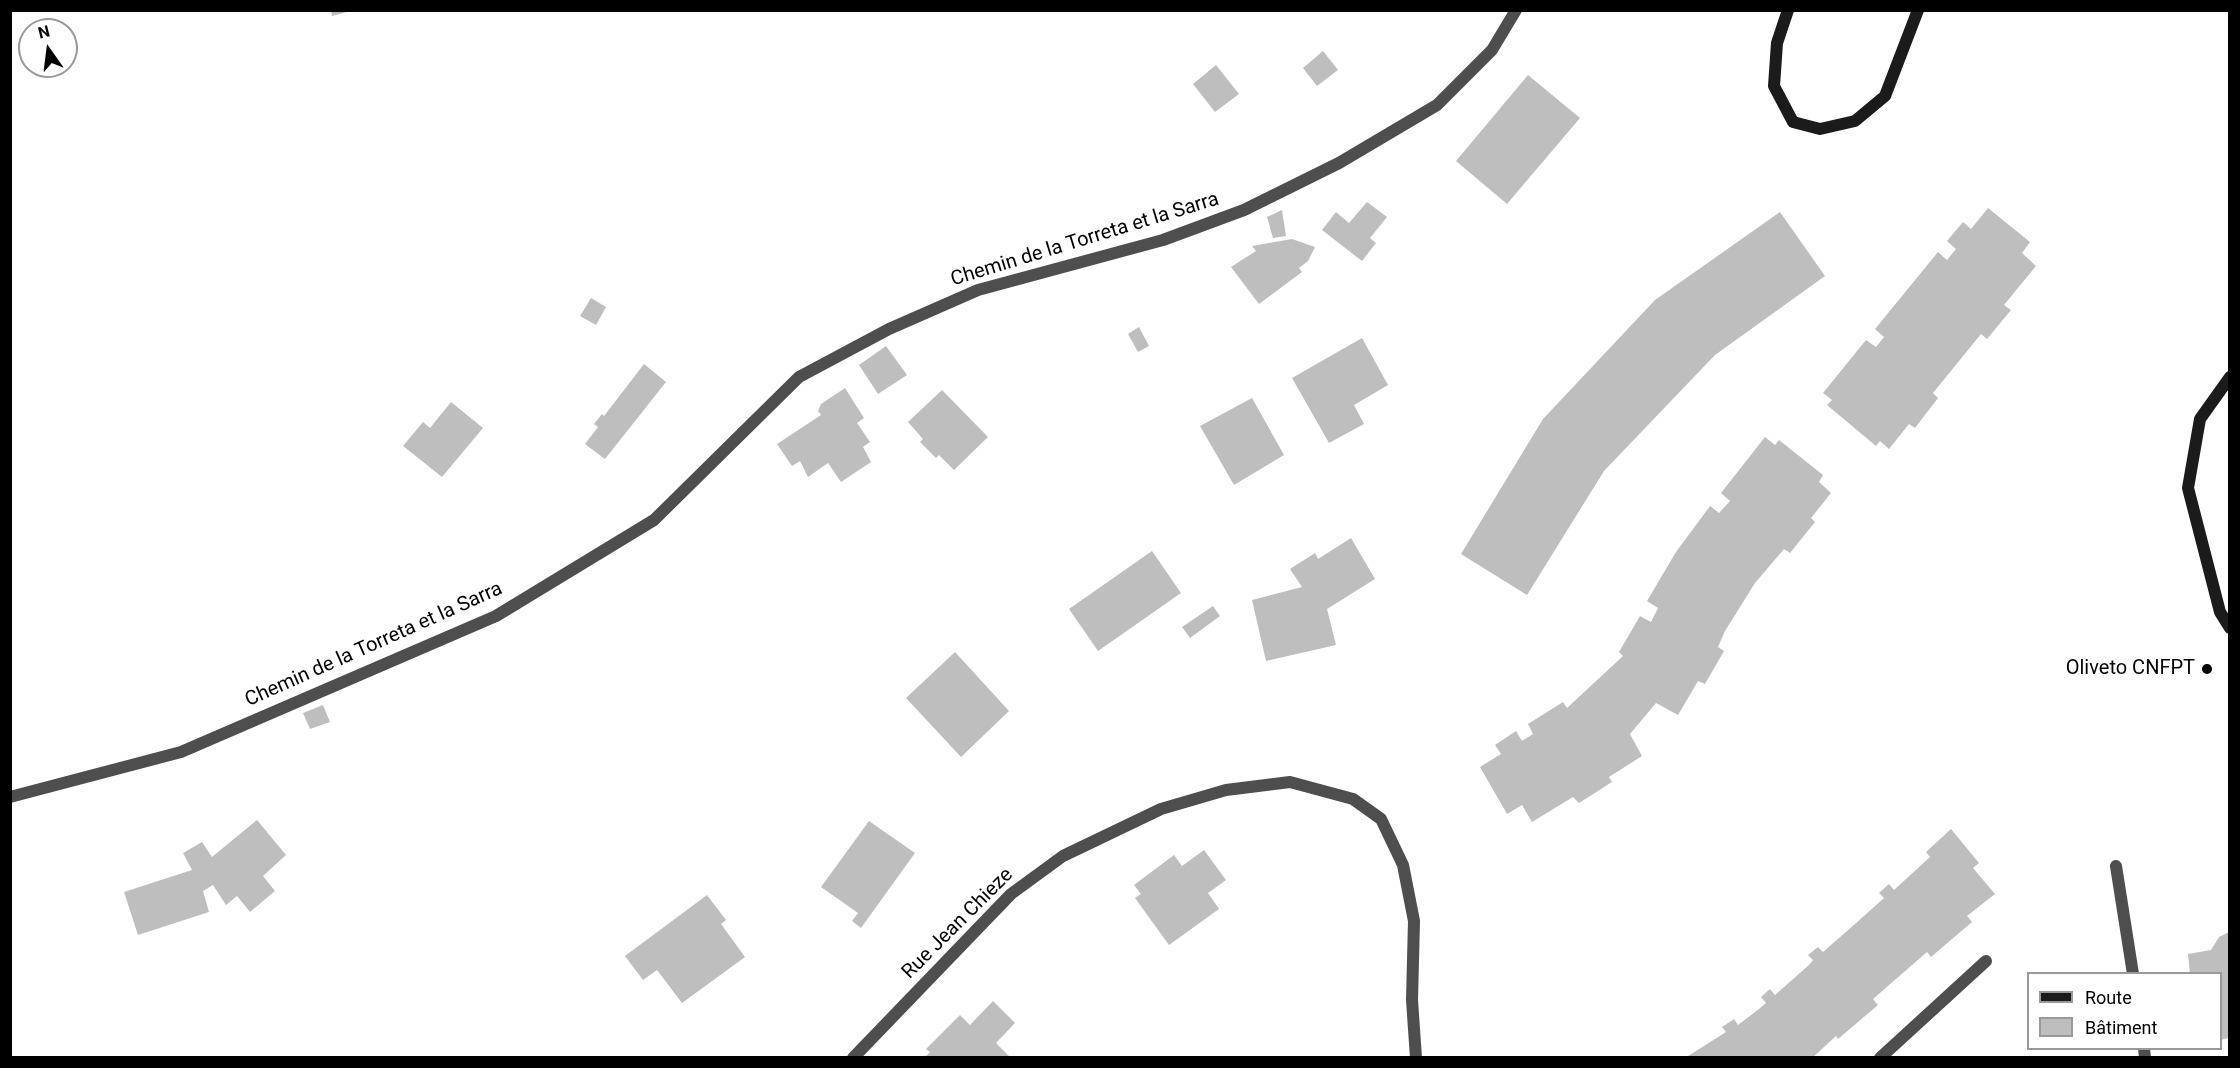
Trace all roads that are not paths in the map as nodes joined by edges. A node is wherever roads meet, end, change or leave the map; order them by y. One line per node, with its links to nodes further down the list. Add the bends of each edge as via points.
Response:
1 (1516, 10): 6 (street, Chemin de la Torreta et la Sarra, via 1492,50 1437,105 1339,163 1244,210 1163,240 978,290 889,329 799,377 654,520 496,616 181,752)
2 (1788, 10): 3 (main road, via 1777,43 1774,86 1792,122 1820,129 1855,121 1885,96)
3 (1918, 10)
4 (2229, 377): 5 (main road, via 2200,419 2188,488 2220,612)
5 (2229, 628)
6 (10, 797)
7 (2116, 866): 9 (street)
8 (1986, 961): 12 (street)
9 (2133, 972)
10 (853, 1058): 11 (street, Rue Jean Chieze, via 1011,894 1063,856 1161,809 1226,790 1290,783 1353,799 1381,819 1403,865 1414,921 1412,1000)
11 (1416, 1058)
12 (1880, 1058)

